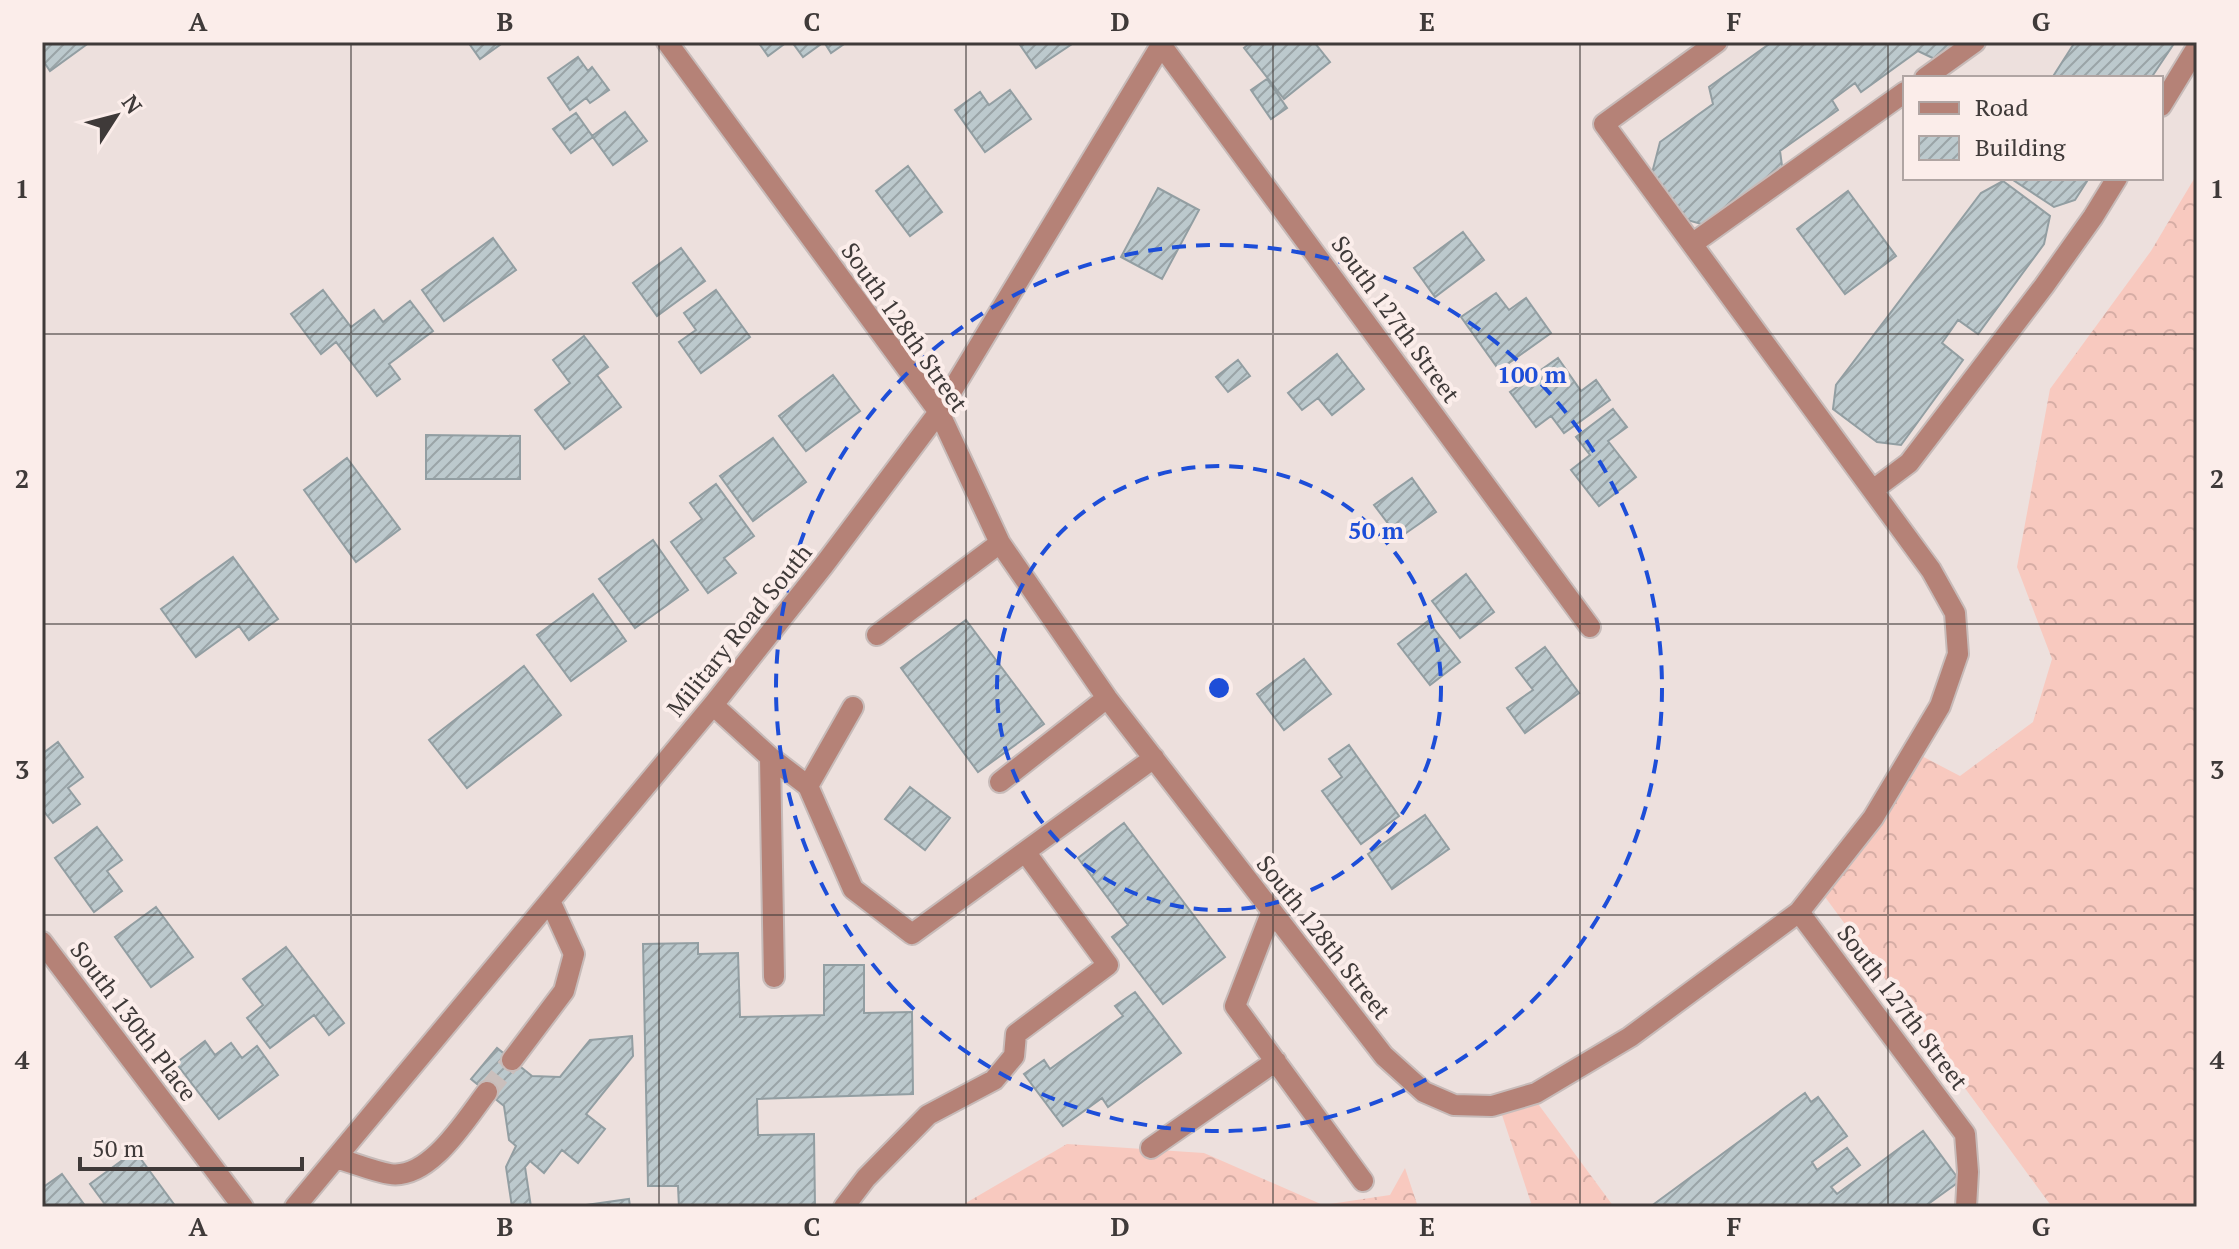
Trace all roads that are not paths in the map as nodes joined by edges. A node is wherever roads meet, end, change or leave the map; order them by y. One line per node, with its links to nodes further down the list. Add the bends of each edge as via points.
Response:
1 (667, 42): 11 (street, South 128th Street)
2 (1717, 42): 10 (street, South 128th Street, via 1604,124)
3 (1975, 42): 6 (street)
4 (1161, 43): 11 (street, Military Road South); 14 (street, South 127th Street)
5 (2197, 47): 8 (street)
6 (1928, 76)
7 (1903, 93): 10 (street)
8 (2163, 103)
9 (2116, 180): 12 (street, via 2044,286 1909,463)
10 (1692, 244): 12 (street, South 128th Street)
11 (939, 412): 13 (street, South 128th Street); 17 (street, Military Road South)
12 (1873, 490): 25 (street, South 128th Street, via 1955,613 1958,654 1940,706 1873,818)
13 (1000, 543): 15 (street); 16 (street, South 128th Street)
14 (1590, 627)
15 (877, 635)
16 (1107, 698): 20 (street, South 128th Street); 21 (street)
17 (713, 705): 19 (street); 24 (street, Military Road South)
18 (853, 707): 22 (street)
19 (770, 757): 22 (street); 28 (street)
20 (1154, 758): 23 (street); 26 (street, South 128th Street)
21 (1000, 782)
22 (808, 786): 23 (street, via 853,889 912,934)
23 (1026, 853): 37 (street, via 1108,965 1016,1034 1014,1056 994,1080 928,1115)
24 (550, 901): 29 (street, via 574,954 564,991); 33 (street, Military Road South)
25 (1799, 912): 26 (street, South 128th Street, via 1630,1037 1536,1093 1492,1106 1454,1105 1424,1092 1384,1056); 38 (street, South 127th Street, via 1965,1134)
26 (1271, 913): 30 (street, via 1235,1006)
27 (42, 942): 35 (street, South 130th Place)
28 (774, 977)
29 (512, 1060)
30 (1276, 1061): 32 (street); 34 (street)
31 (487, 1092): 33 (street, via 434,1158 413,1171 393,1175)
32 (1151, 1148)
33 (336, 1158): 36 (street, Military Road South)
34 (1363, 1181)
35 (243, 1207)
36 (295, 1207)
37 (844, 1207)
38 (1966, 1207)

